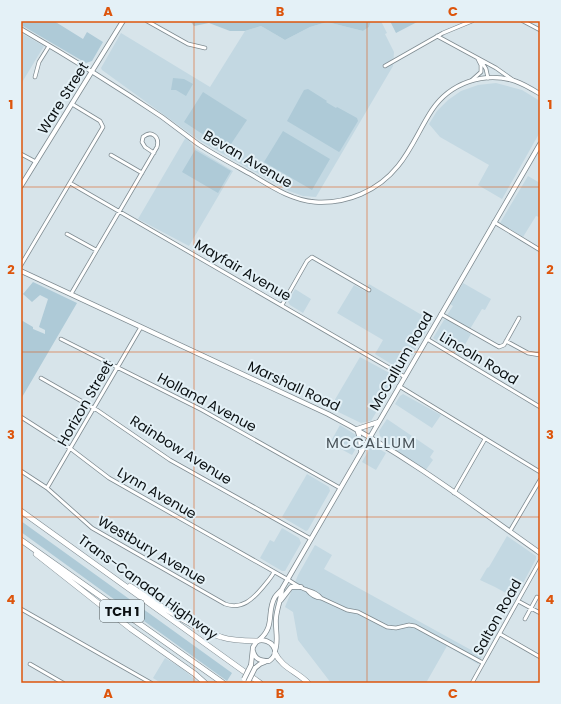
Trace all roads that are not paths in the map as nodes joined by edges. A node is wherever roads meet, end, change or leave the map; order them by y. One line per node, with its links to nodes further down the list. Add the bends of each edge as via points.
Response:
1 (123, 21): 12 (main road, Ware Street)
2 (147, 21): 9 (street, via 188,44)
3 (472, 21): 7 (street)
4 (523, 21): 6 (street)
5 (21, 29): 8 (street, Bevan Avenue)
6 (540, 30)
7 (437, 36): 10 (street); 11 (street)
8 (49, 46): 12 (street, Bevan Avenue); 13 (street, via 39,62)
9 (205, 48)
10 (478, 59): 14 (street, via 486,69); 15 (street, via 481,65 480,72); 16 (street)
11 (384, 66)
12 (92, 72): 15 (street, Bevan Avenue, via 162,117 198,144 284,194 321,202 356,197 384,181 404,159 438,101 454,88); 18 (main road, Ware Street)
13 (35, 77)
14 (488, 78): 15 (street, Bevan Avenue); 16 (street, Bevan Avenue)
15 (472, 80)
16 (514, 81): 17 (street, Bevan Avenue)
17 (540, 94)
18 (72, 104): 23 (main road, Ware Street); 25 (street, via 100,122 103,127)
19 (540, 144): 28 (main road, McCallum Road)
20 (154, 153): 20 (street, via 158,139 152,134 147,134 142,142); 24 (street)
21 (21, 154): 23 (street)
22 (111, 155): 24 (street)
23 (36, 162): 26 (main road, Ware Street)
24 (142, 173): 27 (street)
25 (70, 183): 27 (street, Mayfair Avenue); 32 (street)
26 (21, 186)
27 (119, 211): 30 (street); 36 (street, Mayfair Avenue)
28 (494, 222): 31 (street); 37 (main road, McCallum Road)
29 (67, 234): 30 (street)
30 (96, 250): 35 (street)
31 (540, 250)
32 (21, 265)
33 (21, 271): 35 (main road, Marshall Road)
34 (369, 290): 36 (street, via 312,257 307,261)
35 (71, 294): 39 (main road, Marshall Road)
36 (282, 305): 45 (street, Mayfair Avenue)
37 (441, 314): 41 (main road, McCallum Road); 42 (street, via 497,347)
38 (519, 318): 42 (street)
39 (141, 327): 44 (street, Horizon Street); 52 (main road, Marshall Road)
40 (61, 339): 44 (street, Holland Avenue)
41 (427, 339): 45 (main road, McCallum Road); 48 (street, Lincoln Road)
42 (506, 341): 43 (street, via 528,353)
43 (540, 355)
44 (118, 368): 49 (street, Horizon Street); 61 (street, Holland Avenue, via 202,410)
45 (405, 377): 47 (main road, McCallum Road)
46 (41, 378): 49 (street, Rainbow Avenue)
47 (399, 386): 51 (main road, McCallum Road); 54 (street)
48 (540, 407)
49 (94, 409): 55 (street, Horizon Street); 65 (street, Rainbow Avenue, via 170,460)
50 (21, 417): 55 (street, Lynn Avenue)
51 (378, 422): 52 (main road); 53 (main road, McCallum Road)
52 (357, 429): 53 (main road, Marshall Road); 56 (main road)
53 (370, 436): 56 (main road, McCallum Road); 62 (main road, Marshall Road)
54 (486, 439): 58 (street); 62 (street)
55 (71, 449): 60 (street, Horizon Street); 70 (street, Lynn Avenue, via 109,478)
56 (361, 452): 61 (main road, McCallum Road)
57 (21, 471): 60 (street, Westbury Avenue)
58 (540, 472)
59 (540, 480): 64 (street)
60 (47, 488): 70 (street, Westbury Avenue, via 92,528 225,604 235,606 248,602)
61 (340, 488): 65 (main road, McCallum Road)
62 (454, 493): 64 (main road, Marshall Road)
63 (21, 511): 69 (highway, Trans-Canada Highway / TCH 1)
64 (510, 531): 67 (main road, Marshall Road)
65 (311, 539): 71 (main road, McCallum Road)
66 (21, 541): 92 (highway, via 83,593 131,630 196,674); 93 (highway, TCH 1)
67 (540, 552)
68 (540, 561): 75 (street, Salton Road)
69 (97, 566): 82 (highway, via 209,633 232,640); 94 (highway, Trans-Canada Highway / TCH 1)
70 (274, 572): 71 (street, Lynn Avenue)
71 (287, 579): 72 (street, Lynn Avenue); 73 (main road, McCallum Road)
72 (301, 587): 76 (main road, via 291,587); 87 (street, Lynn Avenue, via 317,598 358,612 387,627 415,626)
73 (282, 589): 76 (main road, McCallum Road); 82 (main road, McCallum Road, via 274,600 268,629)
74 (538, 597): 77 (street)
75 (518, 601): 77 (street); 81 (street, Salton Road)
76 (280, 602): 84 (main road, McCallum Road)
77 (531, 608): 79 (street); 80 (street)
78 (21, 609): 91 (street)
79 (540, 613)
80 (525, 619)
81 (500, 634): 85 (street); 87 (street, Salton Road)
82 (258, 641): 83 (main road); 84 (main road, via 269,641)
83 (252, 651): 86 (main road, via 258,659); 89 (main road, bridge)
84 (275, 652): 86 (main road); 95 (highway, via 283,664)
85 (540, 657)
86 (269, 661): 89 (main road, bridge, via 255,668)
87 (483, 663): 96 (street, Salton Road)
88 (30, 664): 90 (street)
89 (246, 682)
90 (63, 683)
91 (151, 683)
92 (204, 683)
93 (223, 683)
94 (260, 683)
95 (308, 683)
96 (472, 683)

